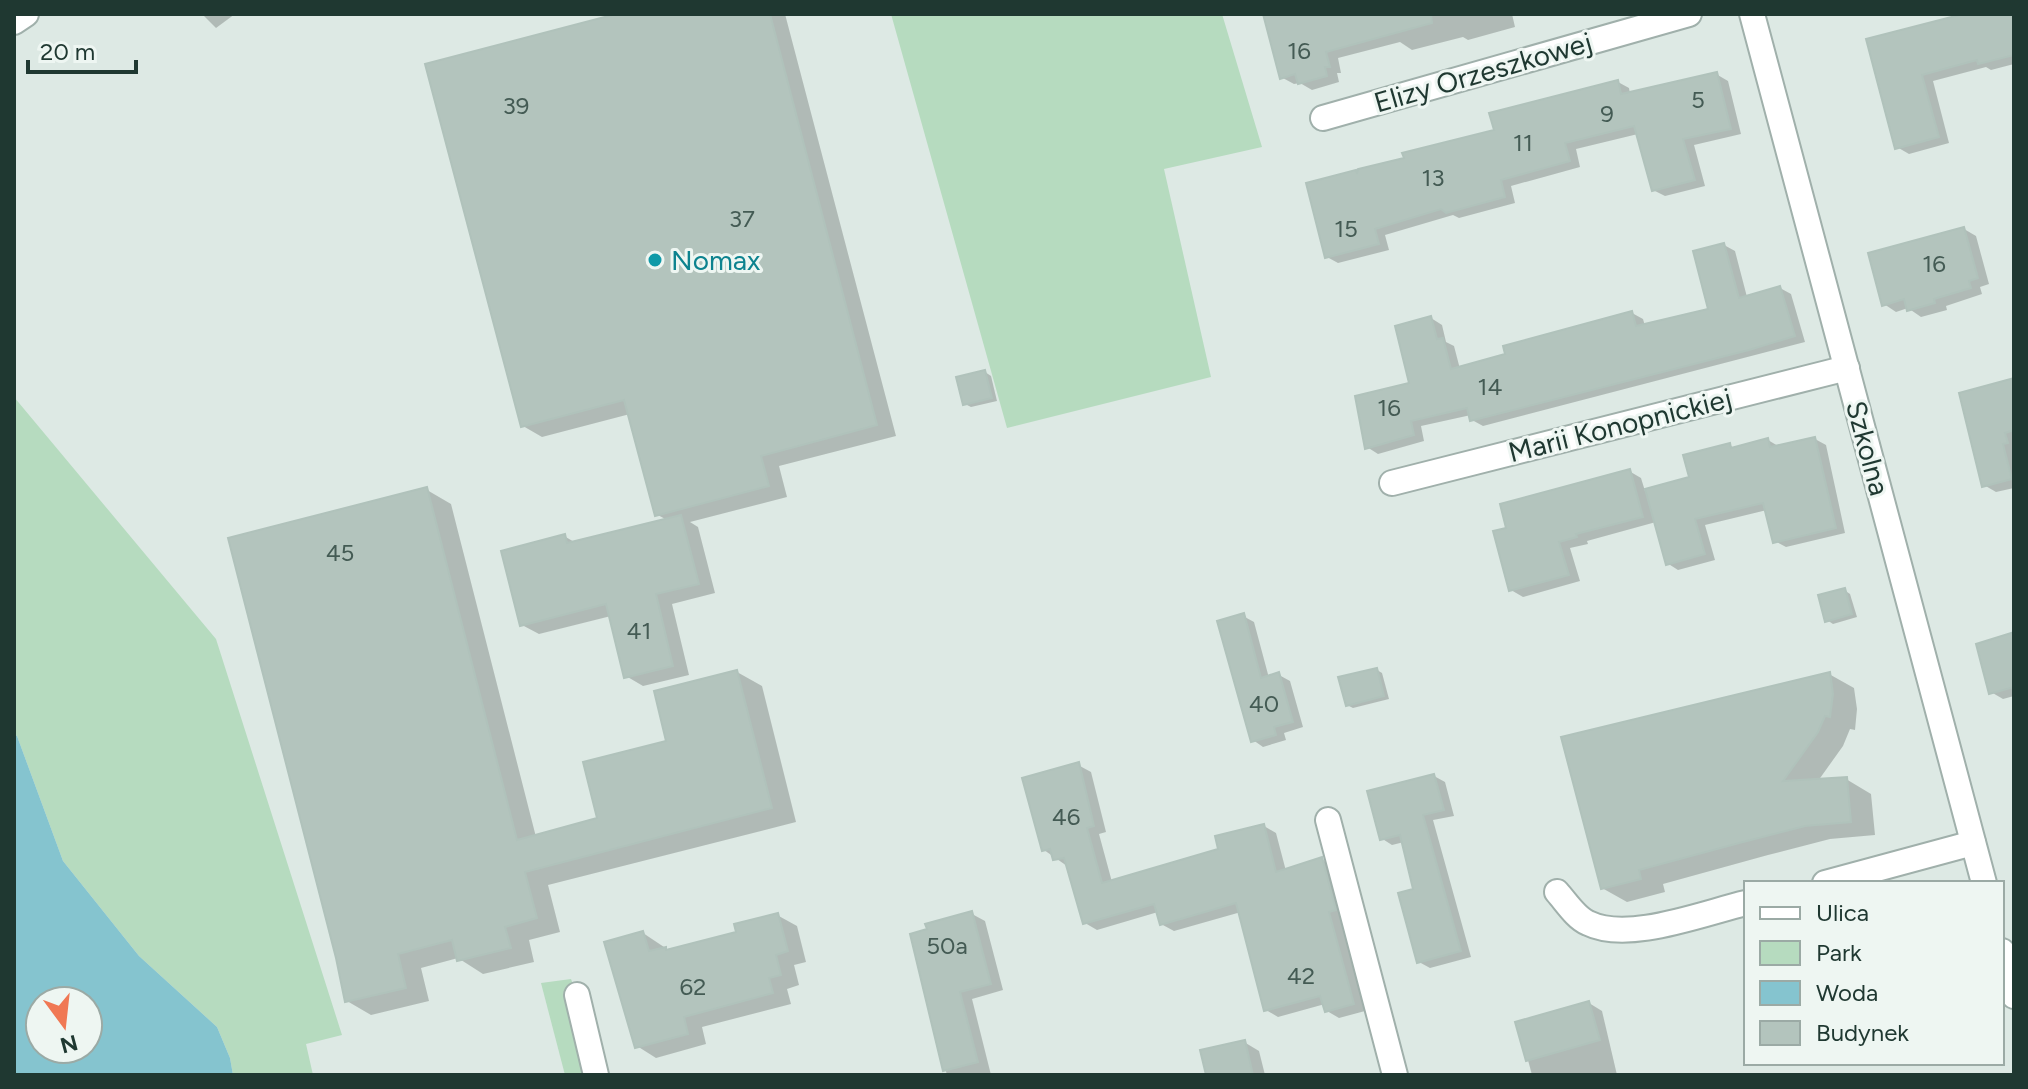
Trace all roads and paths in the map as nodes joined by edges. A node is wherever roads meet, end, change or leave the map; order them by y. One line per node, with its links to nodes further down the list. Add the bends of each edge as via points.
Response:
1 (26, 14): 4 (street)
2 (1689, 14): 5 (street, Elizy Orzeszkowej)
3 (1752, 14): 6 (street, Szkolna)
4 (14, 22)
5 (1323, 118)
6 (1847, 368): 7 (street, Marii Konopnickiej); 9 (street, Szkolna)
7 (1392, 483)
8 (1328, 820): 18 (street)
9 (1973, 843): 10 (street); 11 (street, Szkolna)
10 (1832, 881)
11 (1983, 881)
12 (1557, 892): 13 (street, via 1585,922 1612,931 1633,931)
13 (1744, 903)
14 (2004, 958): 16 (street)
15 (577, 995): 17 (street)
16 (2014, 996)
17 (596, 1075)
18 (1395, 1075)

